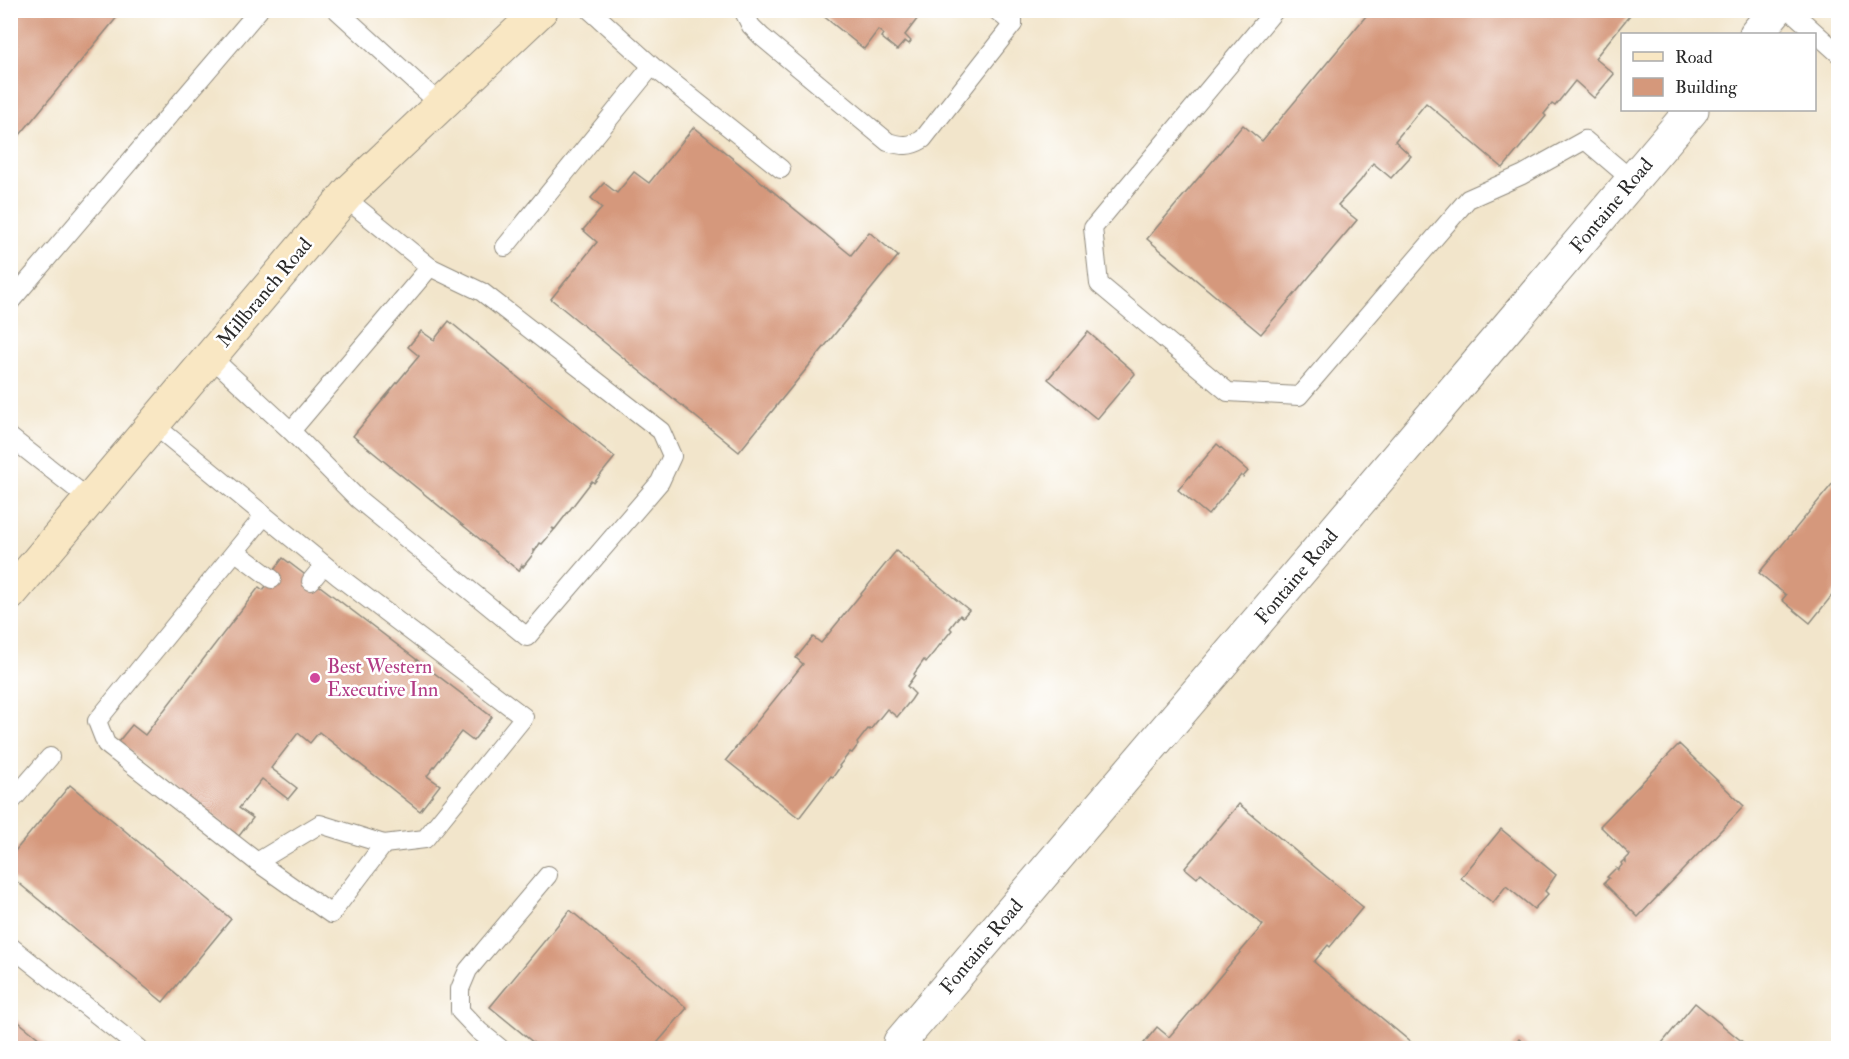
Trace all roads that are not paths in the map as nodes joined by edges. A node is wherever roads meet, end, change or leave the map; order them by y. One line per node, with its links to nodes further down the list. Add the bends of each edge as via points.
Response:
1 (259, 10): 21 (lane)
2 (337, 10): 14 (lane)
3 (541, 10): 14 (main road, Millbranch Road)
4 (590, 10): 13 (lane)
5 (743, 10): 10 (lane, via 762,37 888,142 902,146 923,139)
6 (996, 10): 10 (lane)
7 (1275, 10): 17 (lane, via 1093,228 1099,284 1228,392 1299,396 1468,199 1585,141)
8 (1776, 10): 11 (street)
9 (1790, 10): 12 (lane)
10 (1013, 17)
11 (1757, 33)
12 (1839, 53)
13 (652, 66): 16 (lane); 19 (lane)
14 (441, 105): 18 (main road, Millbranch Road)
15 (1691, 111): 17 (street, Fontaine Road)
16 (781, 169)
17 (1632, 180): 39 (street, Fontaine Road)
18 (344, 197): 20 (lane); 22 (main road, Millbranch Road)
19 (505, 247)
20 (430, 267): 24 (lane); 24 (lane, via 482,292 661,431 672,456 660,482 528,637 358,499)
21 (10, 302)
22 (210, 356): 23 (main road, Millbranch Road); 24 (lane)
23 (153, 424): 26 (main road, Millbranch Road); 27 (lane)
24 (291, 431)
25 (10, 436): 26 (lane)
26 (89, 499): 32 (main road, Millbranch Road)
27 (264, 516): 28 (lane); 29 (lane)
28 (236, 552): 30 (lane); 36 (lane, via 97,721 106,744)
29 (324, 565): 31 (lane); 35 (lane, via 524,717 424,839)
30 (272, 579)
31 (311, 581)
32 (10, 594)
33 (50, 757): 34 (lane)
34 (10, 803)
35 (384, 844): 36 (lane, via 320,825); 36 (lane, via 331,914)
36 (257, 862)
37 (548, 875): 41 (lane, via 468,970 460,989 460,1011)
38 (10, 946): 40 (lane)
39 (900, 1042)
40 (139, 1048)
41 (500, 1048)

